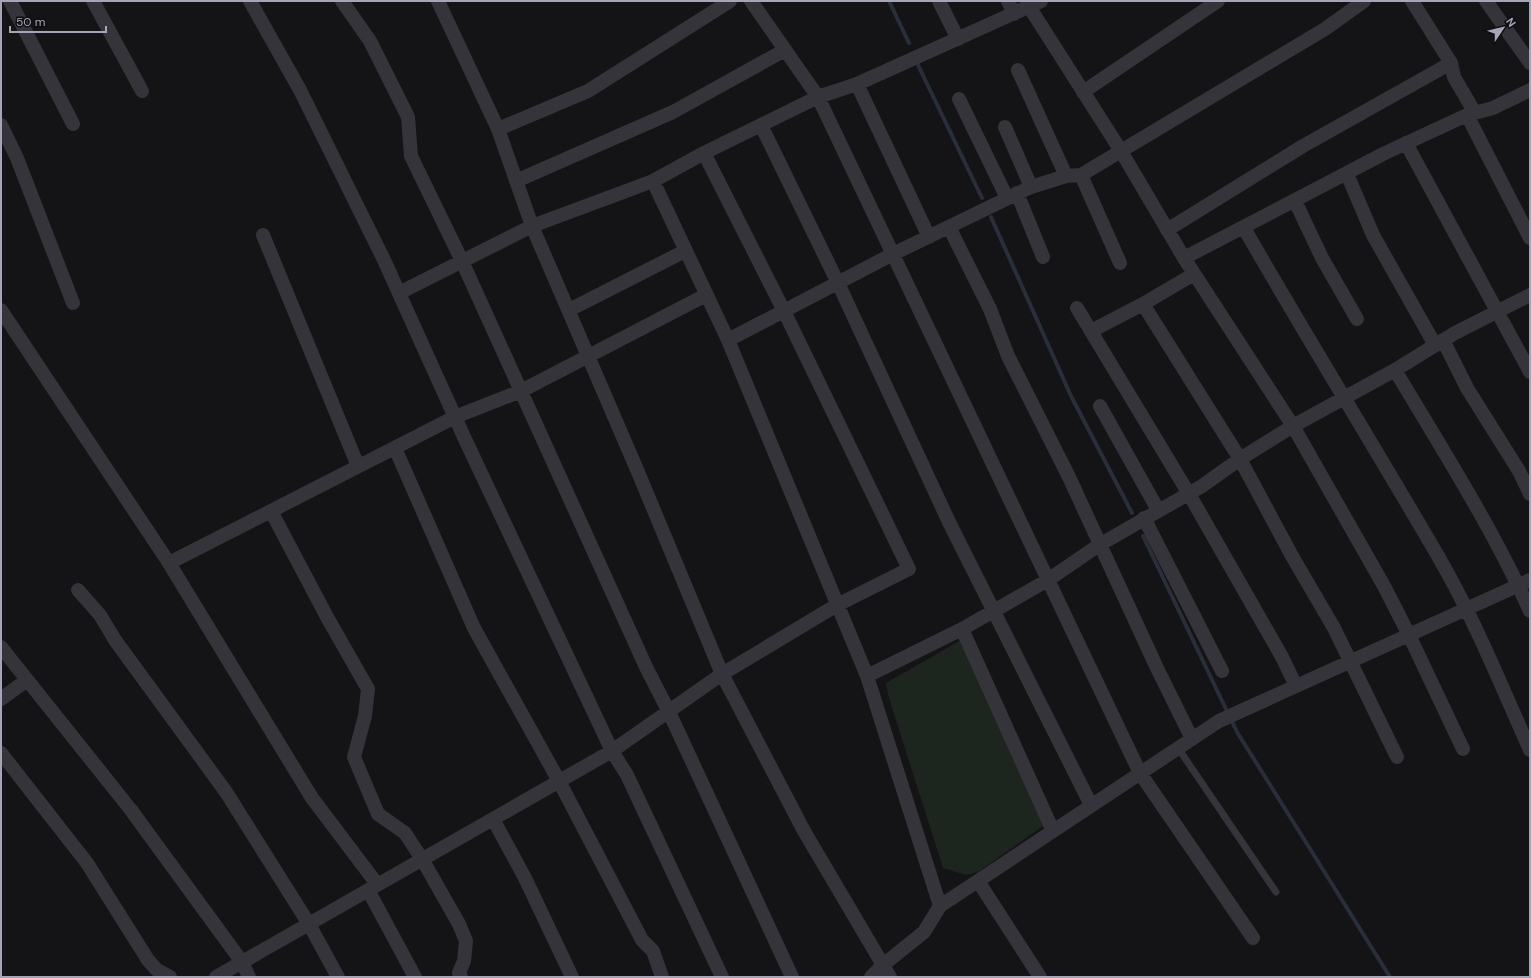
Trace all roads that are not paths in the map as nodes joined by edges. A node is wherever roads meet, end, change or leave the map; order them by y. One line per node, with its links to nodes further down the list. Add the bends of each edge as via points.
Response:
1 (10, 1): 28 (street)
2 (93, 1): 22 (street)
3 (250, 1): 59 (street, via 300,90)
4 (342, 1): 55 (street, via 370,41 408,117 411,156)
5 (438, 1): 32 (street)
6 (730, 1): 32 (street, via 588,90)
7 (751, 1): 17 (street)
8 (939, 1): 16 (street)
9 (1008, 1): 15 (street)
10 (1218, 1): 23 (street)
11 (1364, 1): 34 (street, via 1325,29)
12 (1412, 1): 18 (street)
13 (1486, 1): 19 (street)
14 (1035, 4): 15 (street); 23 (street)
15 (1014, 14): 16 (street)
16 (958, 39): 21 (street)
17 (785, 50): 25 (street); 39 (street, via 673,112)
18 (1451, 63): 27 (street, via 1454,77); 47 (street, via 1303,146)
19 (1530, 63)
20 (1018, 70): 38 (street)
21 (857, 84): 25 (street); 49 (street)
22 (142, 91)
23 (1084, 92): 34 (street)
24 (1529, 92): 27 (street, via 1493,108)
25 (818, 97): 30 (street); 52 (street)
26 (959, 99): 42 (street)
27 (1471, 114): 33 (street); 50 (street)
28 (73, 124)
29 (1, 125): 62 (street, via 17,158)
30 (761, 125): 35 (street); 58 (street)
31 (1004, 127): 41 (street)
32 (498, 129): 39 (street)
33 (1406, 144): 37 (street); 68 (street)
34 (1121, 151): 36 (street); 47 (street)
35 (704, 153): 40 (street); 67 (street)
36 (1082, 174): 38 (street); 56 (street)
37 (1347, 174): 43 (street); 72 (street, via 1373,235)
38 (1066, 176): 41 (street)
39 (516, 181): 44 (street)
40 (653, 181): 44 (street); 51 (street)
41 (1031, 186): 42 (street)
42 (1012, 196): 45 (street); 53 (street)
43 (1295, 202): 46 (street); 69 (street, via 1322,258)
44 (532, 226): 55 (street); 66 (street)
45 (949, 227): 49 (street); 89 (street, via 990,309 1008,356)
46 (1244, 228): 54 (street); 77 (street, via 1302,330)
47 (1167, 230): 54 (street)
48 (263, 235): 83 (street)
49 (929, 237): 52 (street)
50 (1530, 238)
51 (685, 251): 60 (street); 66 (street)
52 (893, 254): 58 (street); 91 (street)
53 (1043, 257)
54 (1184, 258): 57 (street)
55 (462, 261): 59 (street); 76 (street)
56 (1120, 263)
57 (1194, 274): 63 (street); 80 (street)
58 (838, 283): 67 (street); 96 (street)
59 (399, 293): 79 (street)
60 (706, 295): 71 (street); 73 (street)
61 (1530, 295): 68 (street)
62 (73, 303)
63 (1143, 304): 70 (street); 82 (street)
64 (1077, 308): 70 (street)
65 (1, 310): 90 (street)
66 (569, 310): 73 (street)
67 (784, 310): 71 (street); 94 (street, via 910,569)
68 (1497, 311): 72 (street); 75 (street)
69 (1357, 318)
70 (1091, 331): 84 (street)
71 (728, 340): 94 (street)
72 (1439, 342): 74 (street); 85 (street, via 1519,471)
73 (588, 355): 76 (street); 103 (street)
74 (1395, 370): 77 (street); 92 (street)
75 (1530, 372)
76 (521, 391): 79 (street); 108 (street, via 646,667)
77 (1344, 397): 80 (street); 95 (street, via 1438,556)
78 (1100, 406): 86 (street)
79 (455, 417): 81 (street); 113 (street)
80 (1293, 426): 82 (street); 99 (street)
81 (395, 448): 83 (street); 117 (street, via 474,628)
82 (1240, 459): 84 (street); 101 (street, via 1334,628)
83 (358, 466): 87 (street)
84 (1189, 494): 86 (street); 106 (street)
85 (1530, 494)
86 (1158, 510): 88 (street)
87 (271, 511): 90 (street); 121 (street, via 368,689 354,757 378,814 405,833)
88 (1144, 518): 89 (street); 102 (street)
89 (1099, 545): 91 (street); 109 (street)
90 (169, 563): 123 (street, via 312,798)
91 (1048, 580): 96 (street); 116 (street)
92 (1524, 583): 95 (street); 97 (street)
93 (78, 590): 126 (street, via 100,615 115,640 226,792)
94 (837, 605): 103 (street); 104 (street)
95 (1466, 609): 99 (street); 112 (street)
96 (994, 610): 98 (street); 118 (street)
97 (1530, 610)
98 (962, 629): 104 (street); 120 (street)
99 (1409, 635): 101 (street); 111 (street)
100 (1, 646): 105 (street)
101 (1350, 662): 106 (street); 115 (street)
102 (1222, 671)
103 (722, 674): 108 (street); 129 (street, via 804,831)
104 (867, 676): 125 (street)
105 (27, 680): 107 (street); 128 (street, via 131,810)
106 (1296, 686): 109 (street, via 1219,721)
107 (1, 699)
108 (669, 712): 113 (street); 139 (street)
109 (1192, 739): 110 (street)
110 (1178, 748): 116 (street); 124 (lane)
111 (1463, 749)
112 (1530, 750)
113 (612, 751): 117 (street); 138 (street, via 627,775)
114 (1, 753): 130 (street, via 87,863 148,960 157,970)
115 (1396, 757)
116 (1140, 774): 118 (street); 127 (street)
117 (559, 781): 119 (street); 137 (street, via 642,940 653,951)
118 (1091, 805): 120 (street)
119 (493, 819): 121 (street); 136 (street, via 525,878)
120 (1053, 831): 122 (street)
121 (422, 859): 123 (street); 135 (street, via 466,941 464,961 459,973)
122 (978, 881): 125 (street); 141 (street)
123 (373, 887): 126 (street); 134 (street)
124 (1276, 892)
125 (940, 906): 129 (street, via 924,932)
126 (309, 924): 128 (street); 133 (street)
127 (1253, 938)
128 (242, 962): 131 (street); 132 (street)
129 (889, 974): 140 (street)
130 (170, 977)
131 (216, 977)
132 (249, 977)
133 (338, 977)
134 (415, 977)
135 (461, 977)
136 (572, 977)
137 (662, 977)
138 (722, 977)
139 (792, 977)
140 (871, 977)
141 (1040, 977)

